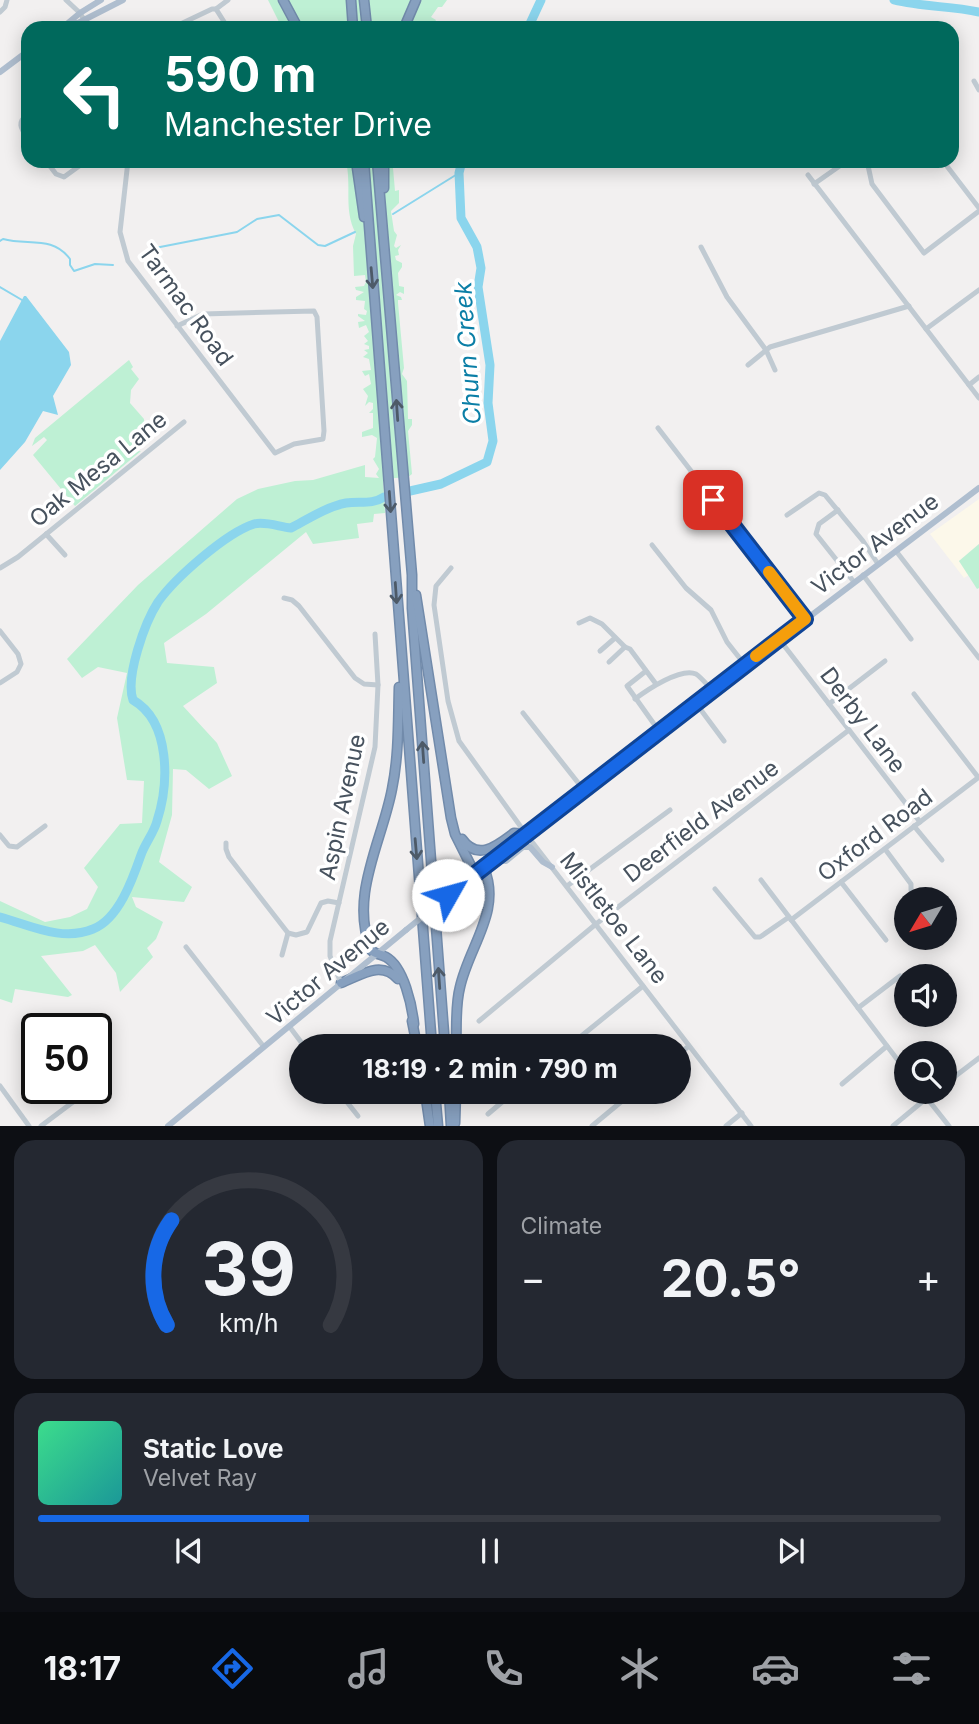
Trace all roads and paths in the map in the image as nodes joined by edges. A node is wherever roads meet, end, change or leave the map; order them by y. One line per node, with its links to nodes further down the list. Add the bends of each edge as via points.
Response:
1 (7, 0): 11 (street)
2 (66, 0): 12 (street)
3 (101, 0): 12 (main road)
4 (123, 0): 12 (main road)
5 (228, 0): 10 (street)
6 (283, 0): 15 (highway)
7 (351, 0): 16 (highway)
8 (364, 0): 17 (highway)
9 (416, 0): 18 (highway)
10 (216, 9): 13 (street); 14 (street)
11 (0, 12)
12 (78, 20)
13 (187, 21)
14 (224, 21)
15 (294, 21)
16 (352, 21)
17 (366, 21)
18 (407, 21)
19 (21, 56): 20 (main road)
20 (0, 72)
21 (974, 80): 22 (street)
22 (979, 90)
23 (51, 168): 24 (street, via 64,177)
24 (76, 168)
25 (127, 168): 41 (street, Tarmac Road, via 122,245 131,267)
26 (357, 168): 37 (highway)
27 (364, 168): 37 (highway)
28 (378, 168): 36 (highway)
29 (384, 168): 36 (highway)
30 (837, 168): 34 (street)
31 (869, 168): 35 (street, via 873,187 924,253)
32 (948, 168): 35 (street)
33 (808, 176): 34 (street)
34 (814, 184): 40 (street)
35 (979, 209)
36 (381, 212): 61 (highway, one-way to 36)
37 (369, 244): 75 (highway, one-way to 75)
38 (701, 247): 43 (street, via 727,297)
39 (979, 290): 42 (street)
40 (909, 306): 42 (street); 43 (street)
41 (177, 326): 41 (street, Tarmac Road, via 206,314 315,312 324,437 275,453)
42 (926, 329): 47 (street)
43 (766, 350): 44 (street); 45 (street)
44 (748, 365)
45 (775, 370)
46 (979, 377): 47 (street)
47 (969, 386): 48 (street)
48 (979, 398)
49 (184, 422): 54 (street, Oak Mesa Lane)
50 (658, 428): 65 (street)
51 (979, 488): 56 (main road, Victor Avenue)
52 (838, 510): 53 (street, via 819,493); 58 (street); 63 (street, via 819,524 816,534)
53 (787, 515)
54 (46, 534): 57 (street); 59 (street, Oak Mesa Lane)
55 (652, 545): 78 (street, via 686,588 711,610)
56 (896, 551): 58 (main road, Victor Avenue); 74 (street)
57 (65, 555)
58 (878, 564): 62 (main road, Victor Avenue)
59 (0, 568)
60 (451, 568): 98 (street, Mistletoe Lane, via 436,586 434,605 454,726 466,752)
61 (412, 575): 95 (highway); 130 (highway, one-way to 61)
62 (863, 575): 63 (main road, Victor Avenue); 71 (street)
63 (854, 582): 65 (main road, Victor Avenue)
64 (284, 598): 82 (street, via 299,606 355,678)
65 (805, 619): 70 (main road, Victor Avenue)
66 (579, 623): 69 (street, via 593,619)
67 (0, 631): 80 (street, via 21,664)
68 (375, 634): 82 (street, Aspin Avenue)
69 (615, 638): 72 (street); 73 (street)
70 (779, 639): 78 (main road, Victor Avenue); 87 (street, Derby Lane)
71 (911, 639)
72 (625, 648): 77 (street); 79 (street)
73 (600, 651)
74 (979, 658)
75 (401, 659): 119 (highway, via 394,777 363,899 364,930); 129 (highway, one-way to 129)
76 (885, 661): 87 (street)
77 (608, 662)
78 (745, 665): 83 (main road, Victor Avenue)
79 (646, 670): 81 (street); 85 (street, via 627,685)
80 (0, 683)
81 (656, 684): 83 (street, via 689,672); 85 (street)
82 (378, 685): 112 (street, Aspin Avenue, via 372,768)
83 (712, 690): 86 (main road, Victor Avenue)
84 (914, 694): 92 (street)
85 (635, 699): 89 (street)
86 (695, 702): 89 (main road, Victor Avenue); 91 (street)
87 (829, 704): 90 (street, Derby Lane)
88 (523, 713): 93 (street)
89 (659, 730): 93 (main road, Victor Avenue)
90 (849, 730): 96 (street, Derby Lane); 114 (street, Deerfield Avenue)
91 (724, 741)
92 (979, 777): 96 (street, Oxford Road)
93 (583, 789): 98 (main road, Victor Avenue)
94 (670, 810): 109 (street)
95 (451, 818): 98 (highway, via 466,844 475,850 492,849 516,832); 106 (highway)
96 (917, 824): 101 (street, Oxford Road); 103 (street, Derby Lane)
97 (46, 825): 99 (street, via 12,847)
98 (526, 834): 102 (main road, Victor Avenue); 105 (street, Mistletoe Lane)
99 (0, 835)
100 (226, 843): 115 (street, via 229,857)
101 (885, 849): 108 (street, Oxford Road); 110 (street)
102 (493, 860): 104 (main road, Victor Avenue); 105 (main road, via 506,861 523,847 530,847)
103 (942, 860)
104 (484, 867): 106 (main road, Victor Avenue); 131 (highway, via 491,900 460,986)
105 (552, 867): 109 (street, Mistletoe Lane)
106 (475, 874): 119 (main road, Victor Avenue, bridge)
107 (761, 880): 113 (street)
108 (841, 882): 113 (street, Oxford Road); 116 (street)
109 (567, 887): 114 (street, Mistletoe Lane)
110 (911, 887)
111 (715, 889): 113 (street, Oxford Road, via 757,937)
112 (339, 903): 115 (street, via 321,903 307,932); 121 (street, Aspin Avenue, via 330,953)
113 (790, 918): 123 (street)
114 (596, 924): 122 (street, Mistletoe Lane); 124 (street, Deerfield Avenue)
115 (288, 933): 118 (street)
116 (886, 940)
117 (186, 947): 135 (street)
118 (282, 955)
119 (376, 955): 121 (main road, Victor Avenue); 125 (highway, via 388,958 400,976)
120 (894, 981): 123 (street)
121 (341, 983): 125 (highway, via 377,968 389,971 402,987); 126 (main road, Victor Avenue)
122 (643, 986): 132 (street); 133 (street, Mistletoe Lane)
123 (858, 1008): 134 (street)
124 (479, 1021)
125 (414, 1024): 128 (highway)
126 (289, 1026): 127 (street); 135 (main road, Victor Avenue)
127 (295, 1034)
128 (415, 1034)
129 (431, 1034)
130 (444, 1034)
131 (457, 1034)
132 (584, 1034)
133 (680, 1034)
134 (887, 1046): 137 (street); 140 (street)
135 (264, 1047): 157 (main road, Victor Avenue)
136 (691, 1049): 152 (street, Mistletoe Lane)
137 (894, 1055)
138 (979, 1058): 139 (street)
139 (957, 1075)
140 (842, 1083)
141 (0, 1086): 155 (street)
142 (70, 1104): 156 (street)
143 (348, 1104): 154 (street)
144 (427, 1104): 158 (highway)
145 (436, 1104): 159 (highway)
146 (450, 1104): 160 (highway)
147 (455, 1104): 160 (highway)
148 (500, 1104): 153 (street)
149 (618, 1104): 161 (street)
150 (915, 1104): 164 (street)
151 (932, 1104): 165 (street)
152 (742, 1113): 162 (street); 163 (street, Mistletoe Lane)
153 (488, 1114)
154 (358, 1116)
155 (29, 1125)
156 (41, 1125)
157 (168, 1125)
158 (430, 1125)
159 (438, 1125)
160 (453, 1125)
161 (593, 1125)
162 (726, 1125)
163 (751, 1125)
164 (892, 1125)
165 (949, 1125)

